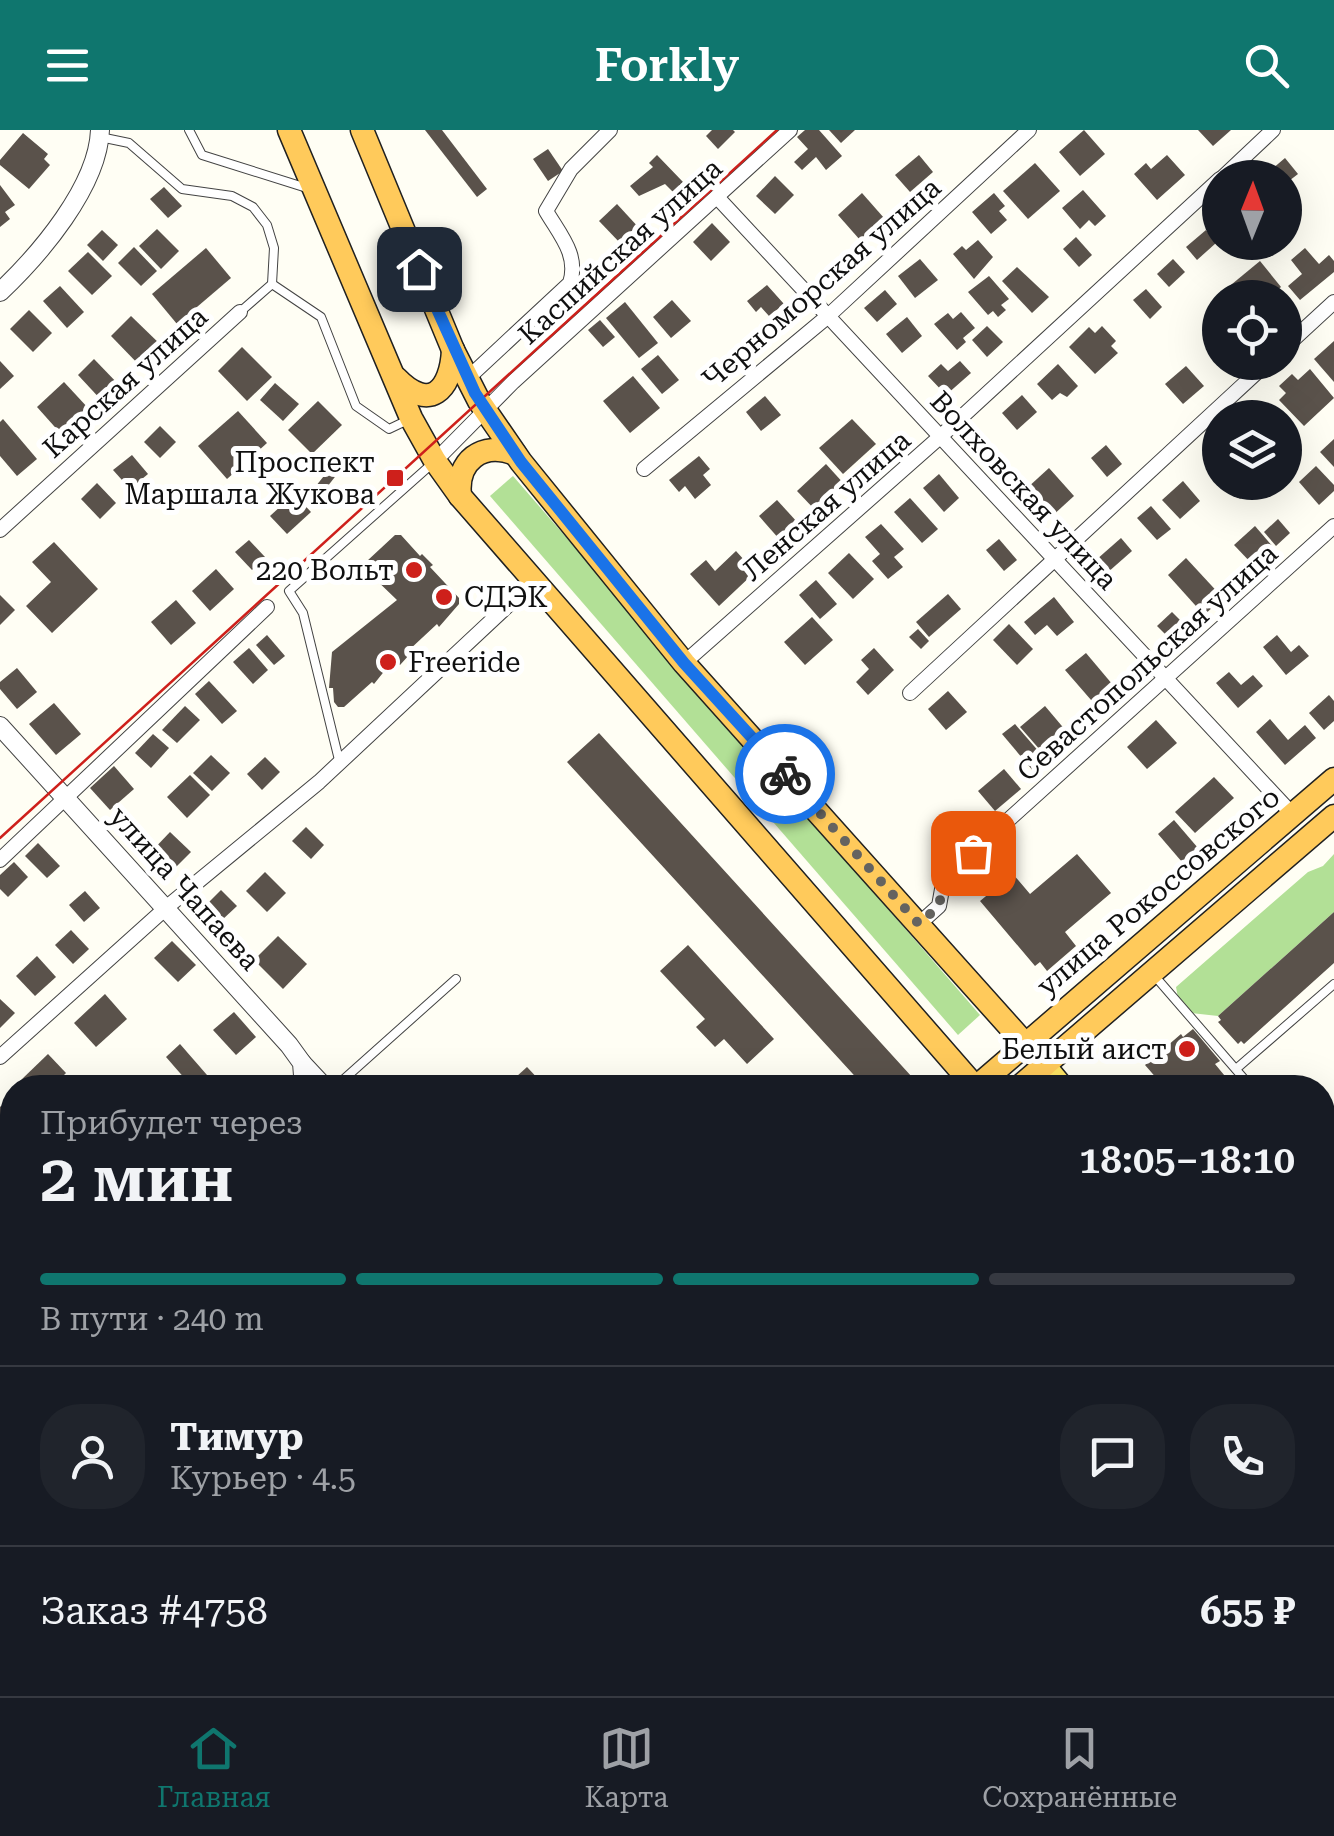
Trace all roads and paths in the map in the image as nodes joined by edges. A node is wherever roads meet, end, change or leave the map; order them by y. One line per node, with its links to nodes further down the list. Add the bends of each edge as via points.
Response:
1 (190, 130): 10 (lane, via 202,154)
2 (290, 130): 10 (highway)
3 (362, 130): 19 (highway)
4 (610, 130): 21 (street, via 570,170 546,211 572,253 570,283)
5 (790, 130): 12 (street, Каспийская улица)
6 (1029, 130): 17 (street, Черноморская улица)
7 (1273, 130): 9 (street, Ленская улица)
8 (100, 134): 13 (lane, via 128,142 182,189 232,196 253,208 274,248); 14 (street, via 64,219)
9 (1240, 160)
10 (314, 190): 20 (highway)
11 (1202, 196): 25 (street, Ленская улица)
12 (717, 197): 17 (street, Волховская улица); 23 (street, Каспийская улица)
13 (272, 284): 16 (lane); 24 (lane, via 321,317 356,406 388,429)
14 (0, 292)
15 (1334, 302): 18 (street)
16 (240, 312): 31 (street, Карская улица)
17 (827, 317): 25 (street, Волховская улица); 28 (street, Черноморская улица)
18 (1302, 331)
19 (453, 350): 20 (highway, via 448,382 437,394 422,396); 21 (highway)
20 (390, 372): 24 (highway)
21 (468, 379): 23 (highway)
22 (1248, 380): 32 (street)
23 (484, 409): 26 (highway); 27 (street, Каспийская улица)
24 (411, 418): 27 (highway)
25 (941, 436): 32 (street, Волховская улица); 35 (street, Ленская улица)
26 (515, 454): 29 (highway, via 501,448 472,456 462,467); 35 (highway)
27 (435, 462): 29 (highway); 39 (lane, via 290,591 304,613)
28 (644, 470)
29 (460, 496): 33 (highway)
30 (1334, 526): 36 (street, Севастопольская улица)
31 (0, 530)
32 (1054, 558): 36 (street, Волховская улица); 37 (street)
33 (534, 581): 39 (street); 58 (highway)
34 (268, 607): 41 (street)
35 (684, 663): 46 (highway)
36 (1166, 679): 42 (street, Волховская улица); 46 (street, Севастопольская улица, via 944,878 939,906)
37 (910, 693)
38 (0, 726): 41 (street, улица Чапаева)
39 (340, 764): 45 (street)
40 (1334, 780): 42 (highway, улица Рокоссовского)
41 (67, 798): 44 (street); 45 (street, улица Чапаева)
42 (1294, 816): 50 (highway, улица Рокоссовского)
43 (1334, 816): 47 (highway, улица Рокоссовского)
44 (0, 860)
45 (166, 907): 51 (street, улица Чапаева); 52 (street)
46 (919, 924): 50 (highway)
47 (1152, 973): 53 (highway, улица Рокоссовского); 54 (lane)
48 (456, 979): 57 (lane)
49 (1334, 984): 54 (lane)
50 (1024, 1043): 53 (highway); 59 (highway, улица Рокоссовского)
51 (288, 1045): 55 (street); 56 (street, улица Чапаева)
52 (0, 1057)
53 (1044, 1065): 60 (highway, улица Рокоссовского); 61 (main road)
54 (1236, 1069): 62 (lane)
55 (303, 1075)
56 (318, 1075)
57 (346, 1075)
58 (965, 1075)
59 (988, 1075)
60 (1033, 1075)
61 (1052, 1075)
62 (1241, 1075)

